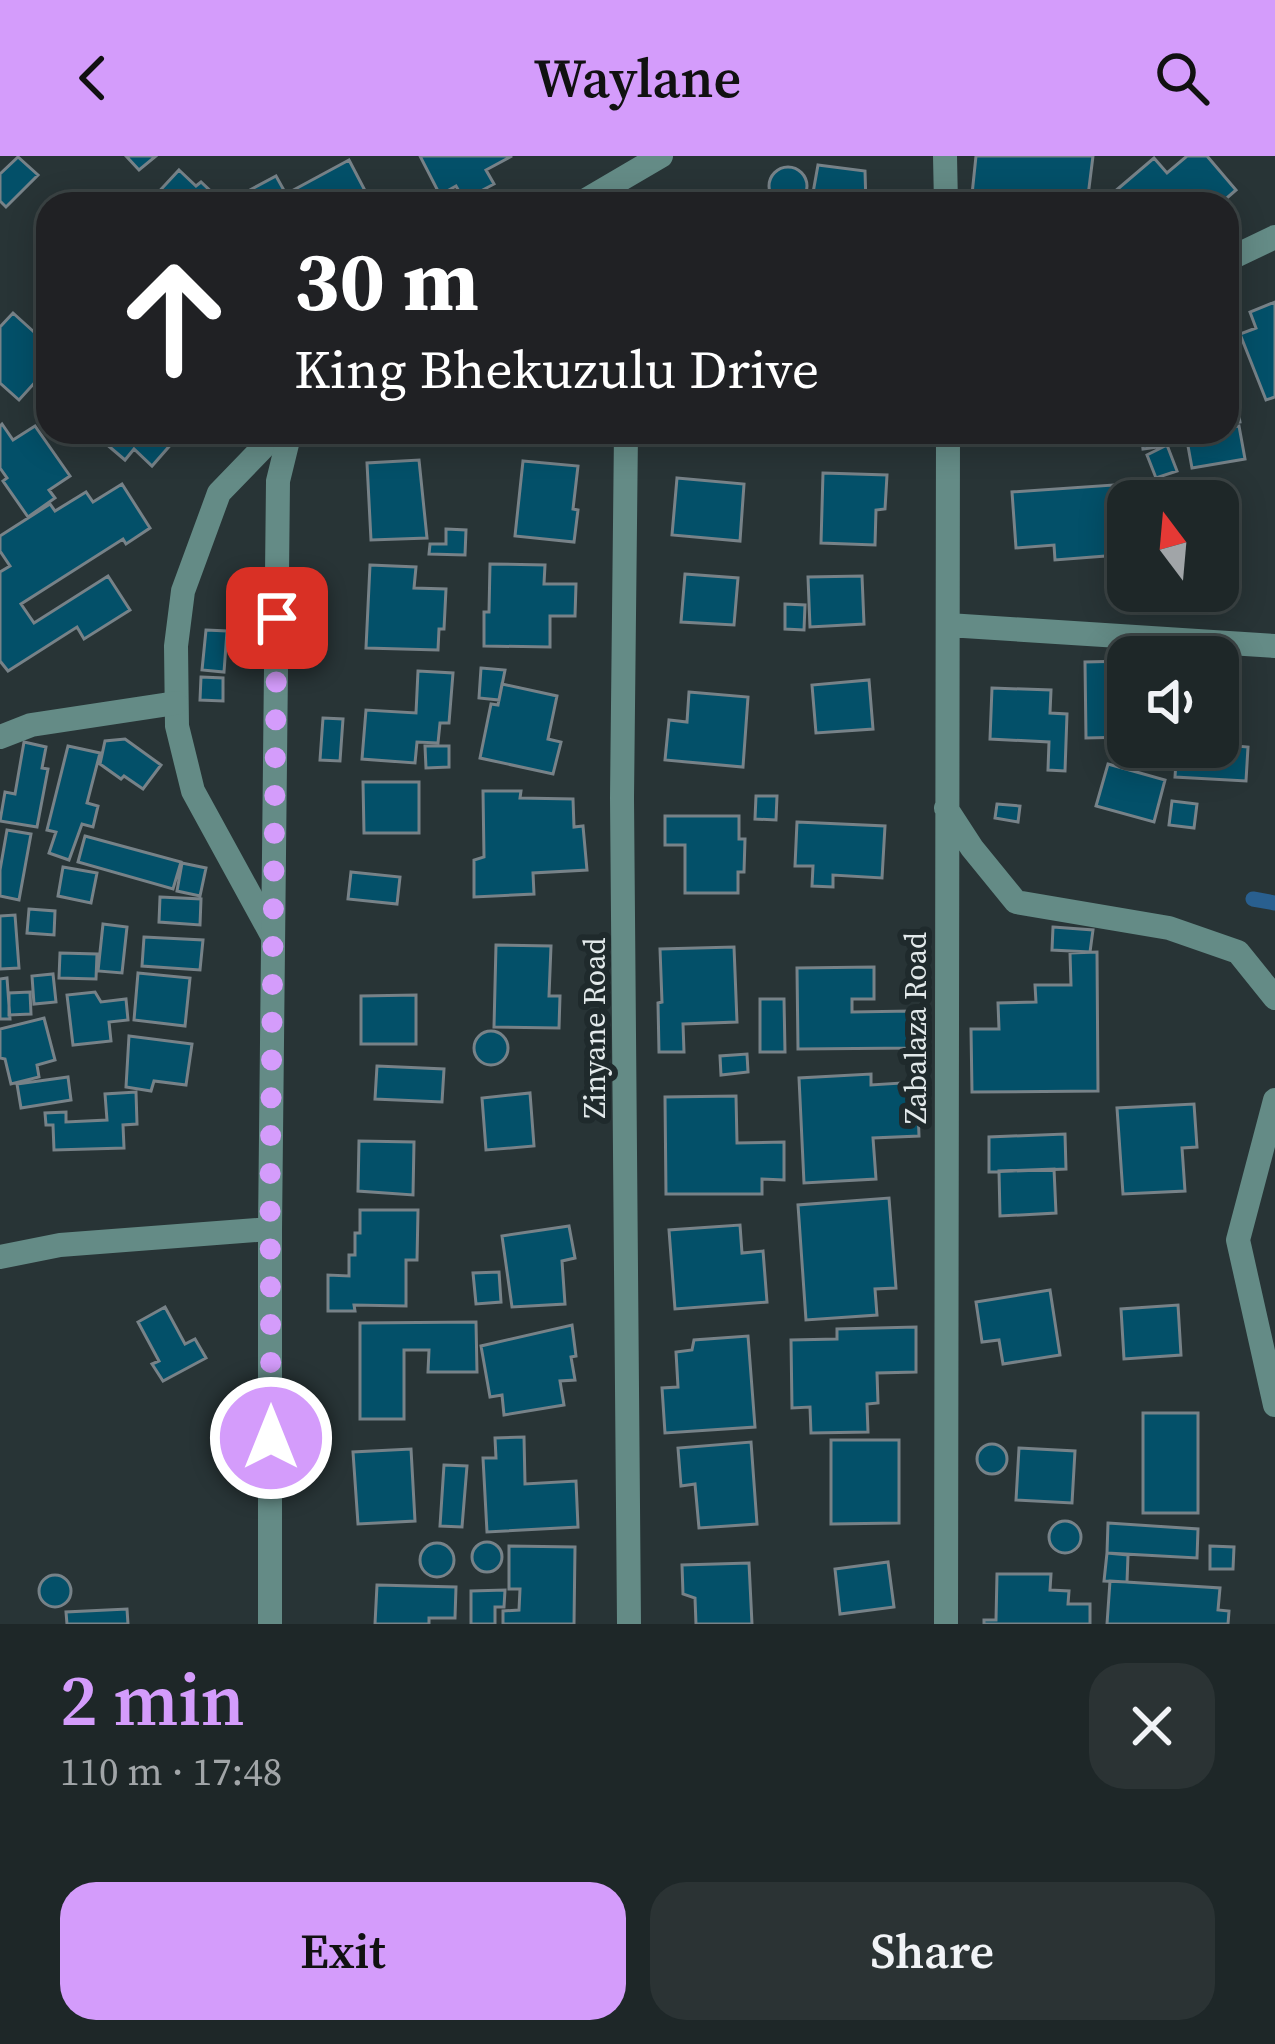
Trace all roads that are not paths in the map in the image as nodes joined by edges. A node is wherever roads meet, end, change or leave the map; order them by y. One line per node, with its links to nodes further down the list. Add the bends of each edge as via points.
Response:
1 (661, 156): 3 (street)
2 (945, 156): 4 (street)
3 (619, 192)
4 (946, 192)
5 (1275, 237): 6 (street)
6 (1239, 254)
7 (266, 444): 13 (street, via 219,493 182,591)
8 (287, 444): 16 (street, via 278,481)
9 (626, 444): 23 (street, Zinyane Road)
10 (948, 444): 11 (street, Zabalaza Road)
11 (948, 625): 12 (street); 15 (street, Zabalaza Road)
12 (1275, 646)
13 (176, 703): 14 (street); 16 (street, via 193,791)
14 (0, 737)
15 (946, 808): 17 (street, via 1016,902 1169,928 1238,952); 24 (street, Zabalaza Road)
16 (273, 937): 19 (street)
17 (1275, 998)
18 (1275, 1100): 21 (street, via 1238,1240)
19 (270, 1229): 20 (street); 22 (street)
20 (0, 1257)
21 (1275, 1405)
22 (270, 1624)
23 (629, 1624)
24 (946, 1624)

